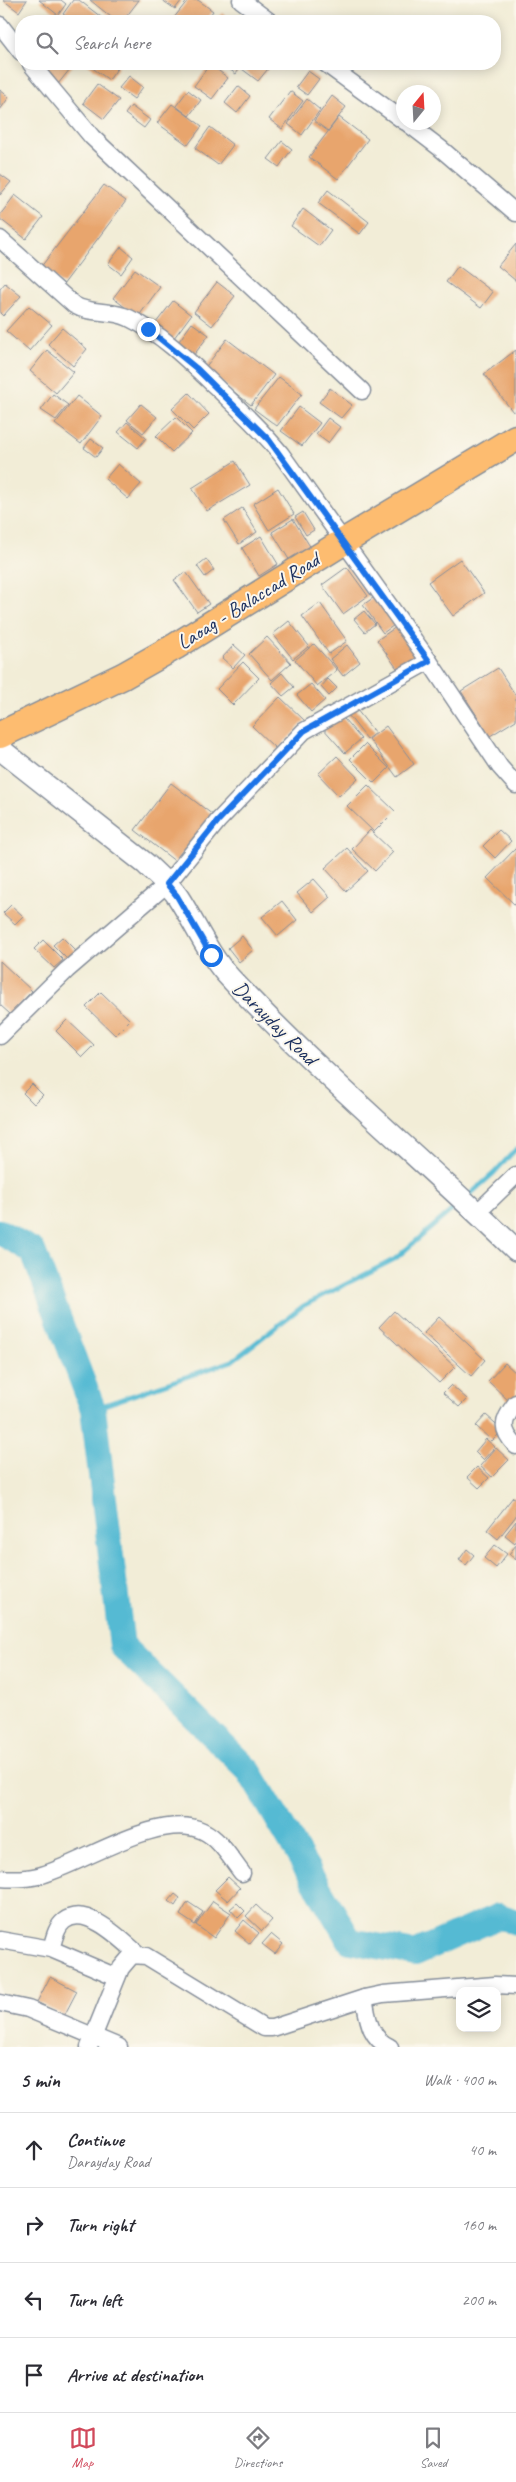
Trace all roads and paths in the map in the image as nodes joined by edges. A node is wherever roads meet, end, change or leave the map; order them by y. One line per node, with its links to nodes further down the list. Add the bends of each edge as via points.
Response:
1 (241, 0): 2 (street)
2 (261, 15)
3 (0, 25): 4 (street)
4 (15, 44)
5 (36, 70): 11 (street, via 92,138)
6 (334, 70): 7 (street)
7 (396, 115)
8 (416, 130): 9 (street)
9 (516, 213)
10 (0, 239): 13 (street, via 74,305 88,311 108,311 128,317 169,344 269,440)
11 (362, 390)
12 (516, 438): 13 (main road, Laoag - Balaccad Road)
13 (343, 542): 14 (street); 15 (main road, Laoag - Balaccad Road, via 161,654)
14 (429, 661): 17 (street); 18 (street, via 304,731 218,821)
15 (0, 735)
16 (0, 750): 18 (street, Darayday Road)
17 (516, 785)
18 (167, 884): 19 (street, via 67,970); 21 (street, Darayday Road, via 224,971 330,1078)
19 (0, 1036)
20 (516, 1176): 21 (street)
21 (474, 1210): 22 (street, Darayday Road)
22 (516, 1250)
23 (516, 1404): 24 (street, via 504,1428)
24 (516, 1446)
25 (242, 1873): 26 (street, via 215,1840 203,1831 174,1827 103,1848 38,1876)
26 (0, 1878)
27 (0, 1940): 28 (street)
28 (50, 1949): 29 (street, via 58,1928 65,1920 77,1916 108,1927); 30 (street)
29 (138, 1954): 30 (street, via 126,1960); 32 (street, via 264,2028 280,2026)
30 (117, 1977): 34 (street)
31 (516, 1986): 32 (street, via 495,1985)
32 (364, 1998): 36 (street, via 374,2036)
33 (0, 2003): 34 (street, via 28,2009)
34 (91, 2042): 35 (street)
35 (119, 2047)
36 (390, 2047)

